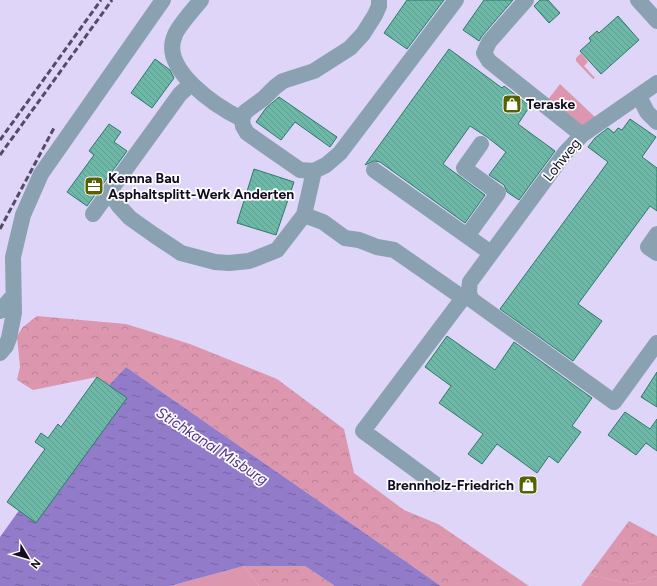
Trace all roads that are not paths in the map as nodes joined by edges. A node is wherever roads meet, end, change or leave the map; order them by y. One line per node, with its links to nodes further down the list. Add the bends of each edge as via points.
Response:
1 (163, 0): 24 (street, via 41,174 23,215 12,257)
2 (200, 0): 9 (street, via 175,34 173,43 172,53 175,62)
3 (379, 0): 11 (street, via 375,15 350,48 314,71 283,81 246,112)
4 (456, 0): 16 (street, via 340,153)
5 (526, 0): 13 (street, via 489,42 484,52 489,61)
6 (638, 0): 7 (street)
7 (657, 21)
8 (657, 83): 10 (street, Lohweg)
9 (191, 84): 11 (street, via 230,114); 17 (street, via 180,94)
10 (639, 96): 12 (street, via 647,112); 13 (street, Lohweg)
11 (242, 119): 16 (street, via 247,133 300,170)
12 (657, 122)
13 (582, 135): 23 (street, Lohweg, via 565,153)
14 (481, 144): 21 (street, via 464,168 498,193)
15 (374, 170): 21 (street)
16 (314, 171): 19 (street)
17 (109, 192): 18 (street); 19 (street, via 130,218 181,253 215,262 249,261 277,250)
18 (93, 214)
19 (304, 215): 25 (street, via 323,222 345,238 359,240 377,248 394,250)
20 (657, 234): 22 (street, via 648,246)
21 (467, 236): 23 (street)
22 (657, 253)
23 (490, 256): 25 (street, Lohweg, via 470,282)
24 (13, 296): 26 (street); 28 (street, via 14,313 9,338)
25 (466, 297): 27 (street, via 614,402); 29 (street, via 363,432)
26 (0, 312)
27 (657, 343)
28 (0, 353)
29 (435, 484)

